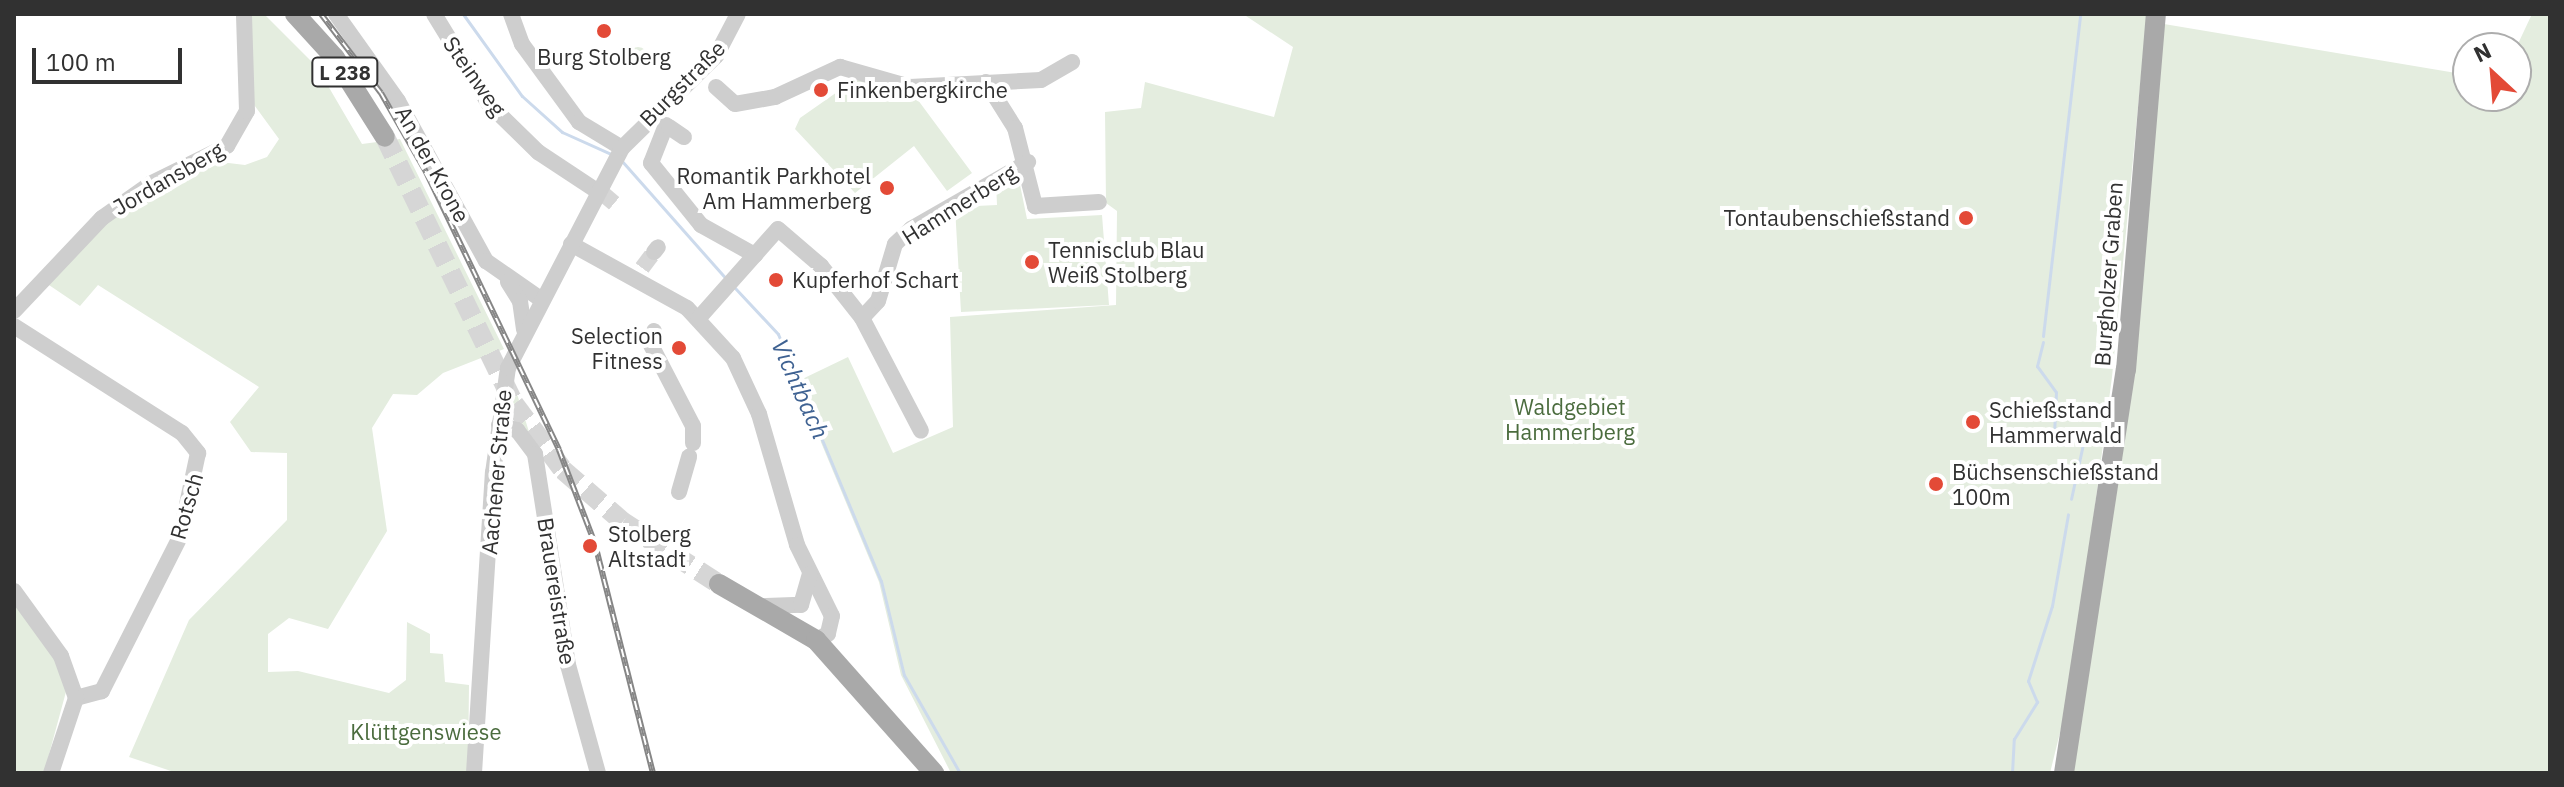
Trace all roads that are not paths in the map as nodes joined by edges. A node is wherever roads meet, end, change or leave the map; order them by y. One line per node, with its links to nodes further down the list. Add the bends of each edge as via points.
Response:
1 (244, 14): 22 (street, Jordansberg, via 247,111 227,146 150,184 102,218)
2 (295, 14): 12 (main road, L 238, via 335,58)
3 (336, 14): 20 (street, An der Krone, via 398,101 486,261)
4 (434, 14): 16 (street, Steinweg, via 489,104 538,152)
5 (511, 14): 14 (street, via 522,44 579,122)
6 (738, 14): 11 (street, Burgstraße, via 716,56)
7 (2156, 14): 41 (main road, Burgholzer Graben, via 2126,370)
8 (1072, 62): 9 (street, via 1041,80)
9 (986, 82): 10 (street, via 910,87 840,67 756,101 735,104); 15 (street)
10 (716, 87)
11 (661, 120): 13 (street); 14 (street, Burgstraße); 19 (street, via 651,163 701,225)
12 (385, 137)
13 (684, 137)
14 (617, 155): 16 (street, Burgstraße)
15 (1028, 162): 17 (street, Hammerberg, via 1035,206); 23 (street, Hammerberg, via 911,229 895,244 878,301)
16 (599, 191): 18 (street, Aachener Straße)
17 (1099, 202)
18 (571, 244): 21 (street, Aachener Straße); 24 (street, via 638,273)
19 (755, 255): 23 (street, via 778,229 821,266); 24 (street)
20 (507, 280): 21 (street, An der Krone); 27 (street, via 525,318)
21 (542, 300): 27 (street, Aachener Straße)
22 (14, 311)
23 (862, 318): 29 (street)
24 (698, 319): 31 (street, via 733,358 759,414)
25 (14, 326): 36 (street, Rotsch, via 182,433 198,453 180,537 102,691)
26 (654, 331): 30 (street, via 651,345 693,426)
27 (522, 340): 28 (street, Aachener Straße, via 505,380)
28 (499, 425): 38 (street, Aachener Straße); 39 (street, Brauereistraße, via 517,430 535,454 568,665)
29 (921, 431)
30 (679, 492)
31 (810, 574): 34 (street, via 805,602 793,610); 35 (street, via 825,604)
32 (719, 584): 34 (main road)
33 (14, 591): 36 (street, via 61,656)
34 (758, 603): 35 (main road)
35 (816, 640): 40 (main road)
36 (76, 698): 37 (street)
37 (51, 773)
38 (474, 773)
39 (598, 773)
40 (934, 773)
41 (2064, 773)

